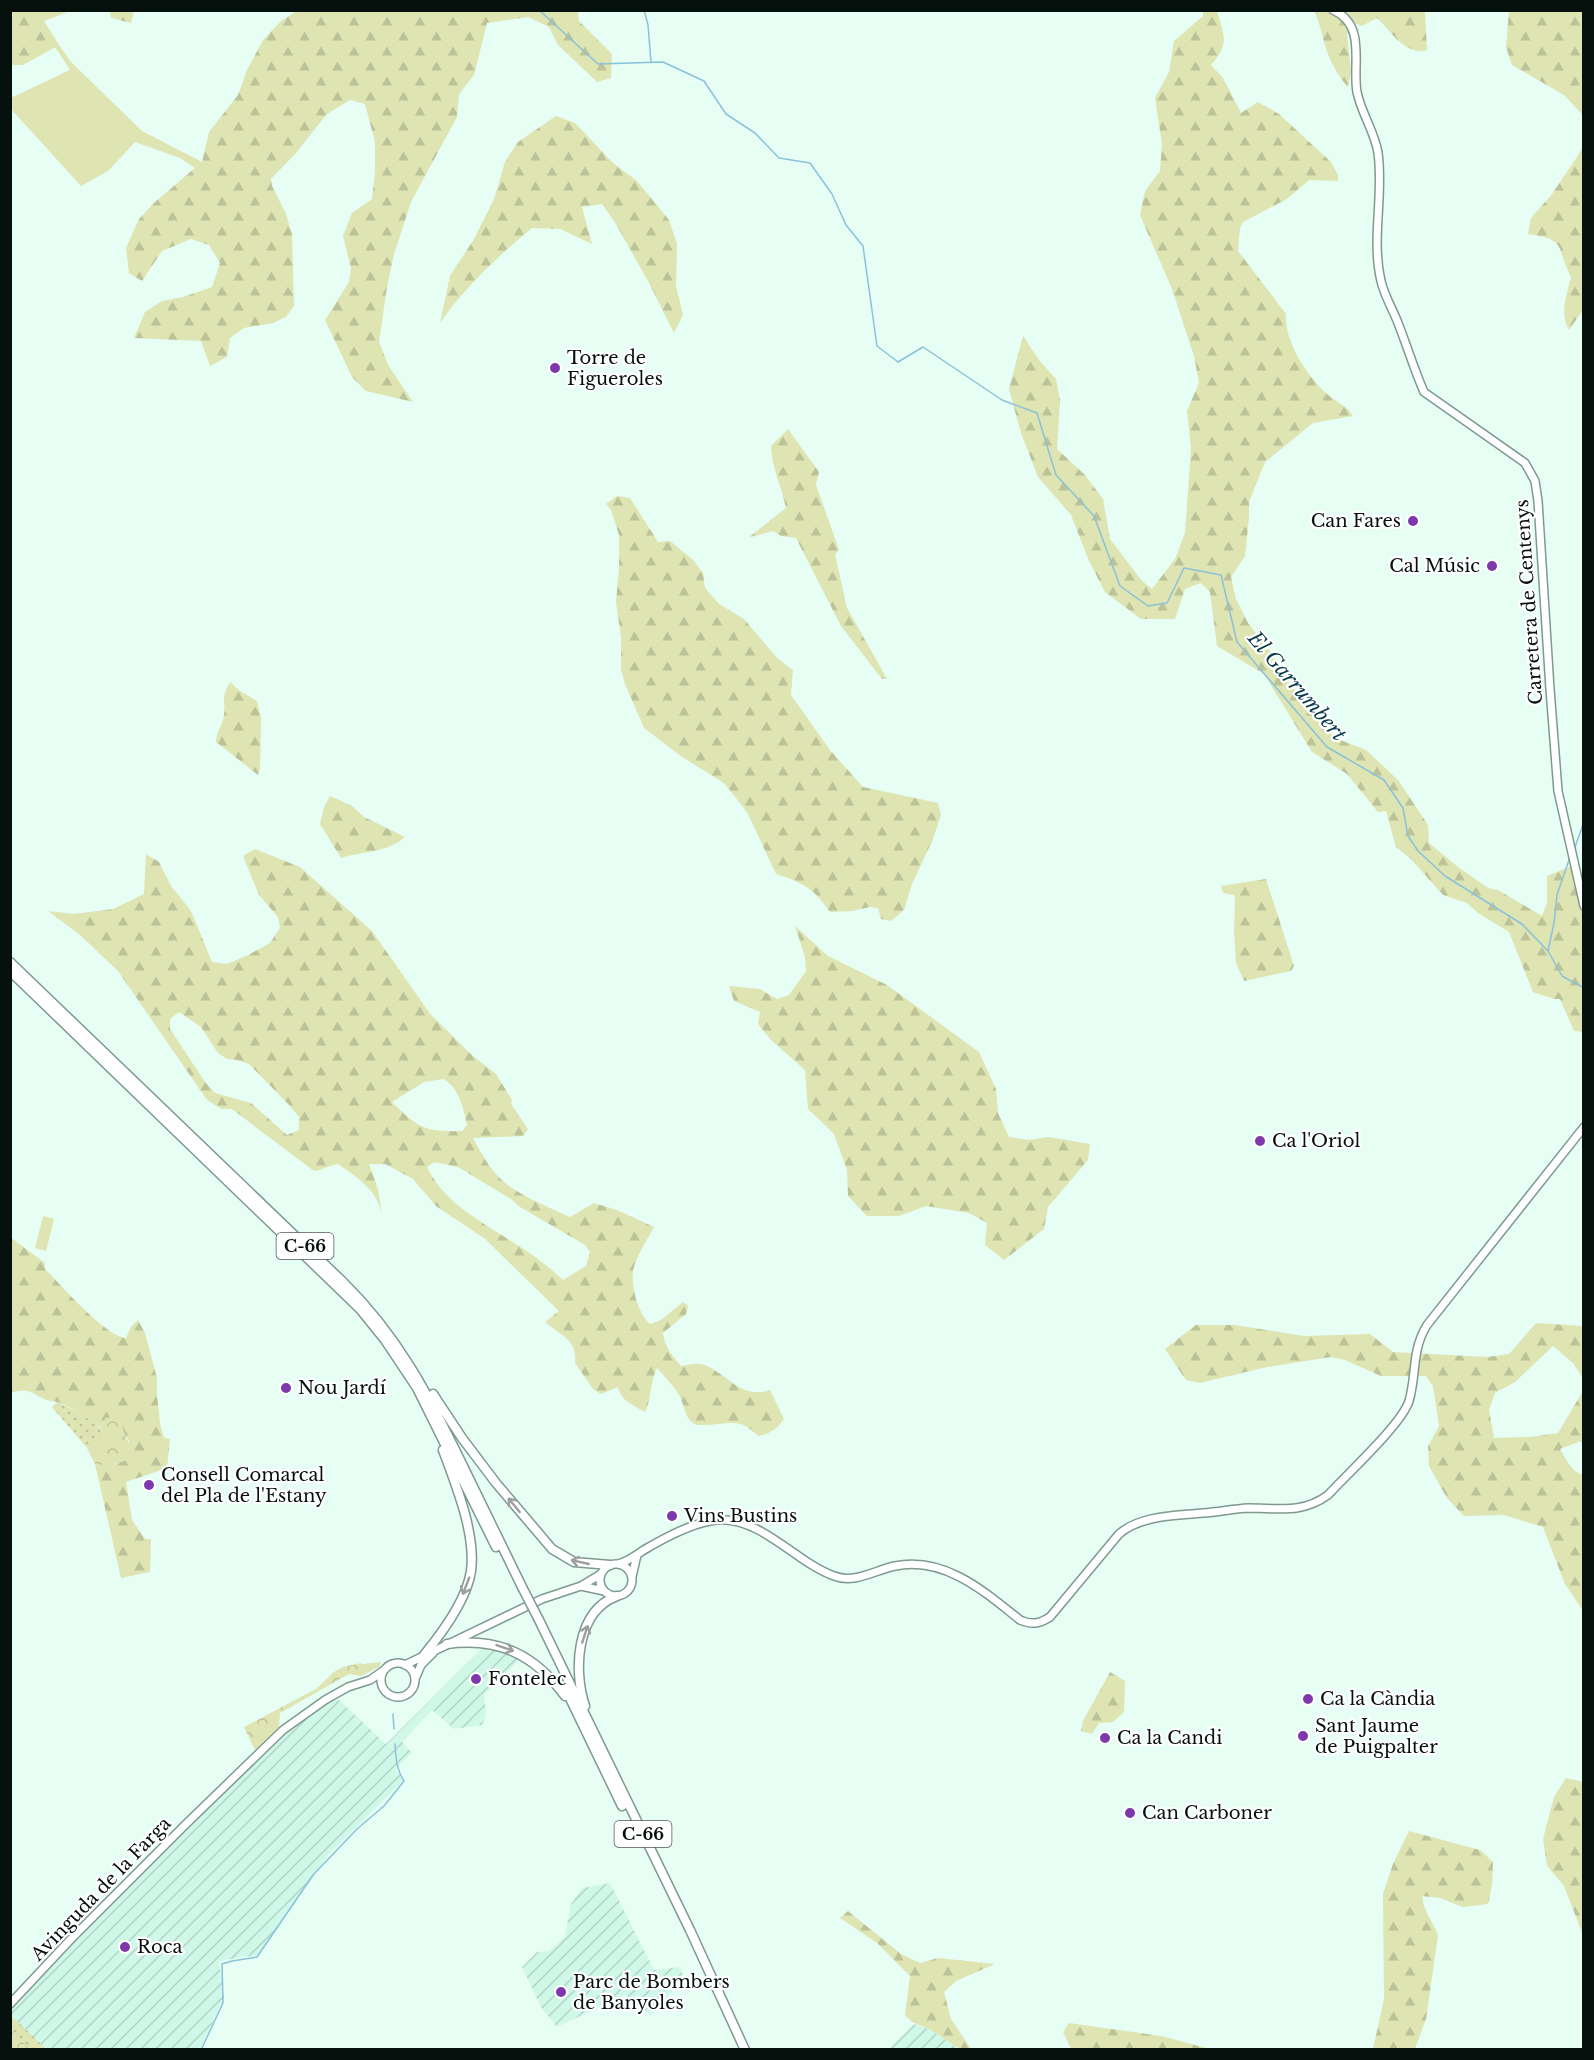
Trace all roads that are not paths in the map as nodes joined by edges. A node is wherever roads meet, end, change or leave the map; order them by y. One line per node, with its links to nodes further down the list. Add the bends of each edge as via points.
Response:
1 (1333, 10): 2 (street, Carretera de Centenys, via 1356,36 1357,90 1377,151 1377,258 1381,282 1424,392 1525,463 1535,481 1558,791)
2 (1584, 906)
3 (10, 962): 6 (highway, C-66, via 349,1288)
4 (10, 971): 6 (highway, C-66, via 344,1293)
5 (1584, 1127): 7 (street, via 1427,1325 1419,1338 1405,1409 1395,1424 1315,1504 1300,1509 1246,1508 1150,1519 1133,1525 1119,1534 1050,1617 1030,1624 955,1574 911,1564 854,1578 834,1576 760,1531 727,1520 693,1527)
6 (396, 1349): 8 (highway, one-way to 6, via 574,1562 547,1544 462,1438 406,1354); 14 (highway, C-66); 17 (highway, one-way to 17, via 396,1362 443,1448 472,1550 470,1574 462,1596)
7 (637, 1556): 8 (street); 10 (street)
8 (614, 1565): 9 (street); 10 (street, via 626,1568)
9 (601, 1574): 11 (street); 12 (street)
10 (632, 1577): 13 (street, via 629,1589)
11 (581, 1586): 12 (street); 15 (street, via 542,1599)
12 (604, 1591): 13 (street)
13 (617, 1596): 24 (highway, one-way to 13, via 580,1687 580,1652 586,1627 597,1608)
14 (536, 1621): 23 (highway, C-66); 24 (highway, C-66)
15 (447, 1644): 16 (street); 23 (highway, one-way to 23, via 484,1643 515,1652 547,1673)
16 (434, 1651): 17 (street); 20 (street)
17 (424, 1655): 18 (street)
18 (405, 1665): 19 (street, via 392,1664); 20 (street)
19 (383, 1671): 21 (street, Avinguda de la Farga); 22 (street)
20 (415, 1679): 22 (street, via 412,1690 403,1696 392,1696)
21 (366, 1682): 22 (street); 25 (street, Avinguda de la Farga, via 348,1687 283,1730)
22 (384, 1690)
23 (577, 1713): 26 (highway, C-66)
24 (593, 1732): 27 (highway, C-66)
25 (10, 2004)
26 (740, 2049)
27 (745, 2049)

